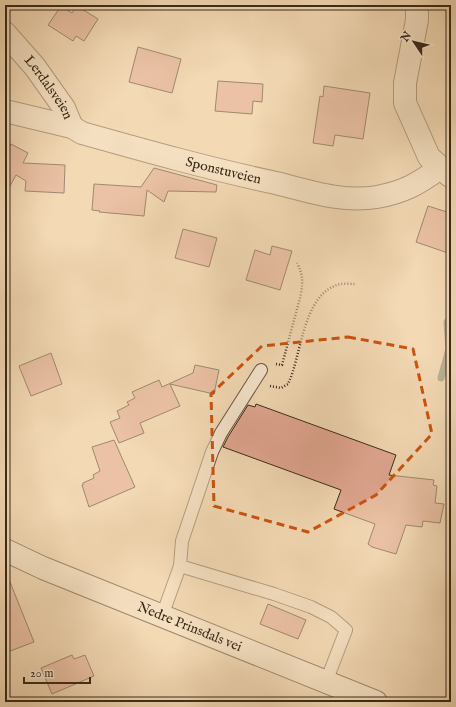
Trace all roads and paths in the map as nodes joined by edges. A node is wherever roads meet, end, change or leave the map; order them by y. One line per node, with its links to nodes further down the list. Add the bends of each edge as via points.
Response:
1 (417, 5): 5 (street, via 417,20 405,83 405,103 429,157)
2 (5, 33): 4 (street, Lerdalsveien, via 64,108)
3 (5, 111): 4 (street, Sponstuveien)
4 (72, 127): 5 (street, Sponstuveien, via 82,133 221,171 346,198 376,197 406,189)
5 (445, 172)
6 (297, 263): 8 (path, via 303,284 282,365)
7 (355, 284): 8 (path, via 338,284 323,293 307,323 288,384 281,388 263,385)
8 (262, 371): 10 (lane, via 214,447 182,541)
9 (5, 550): 11 (street, Nedre Prinsdals vei)
10 (180, 566): 11 (lane); 12 (lane, via 274,594 331,617 346,630)
11 (162, 616): 12 (street, Nedre Prinsdals vei)
12 (326, 682): 13 (street, Nedre Prinsdals vei)
13 (376, 702)

